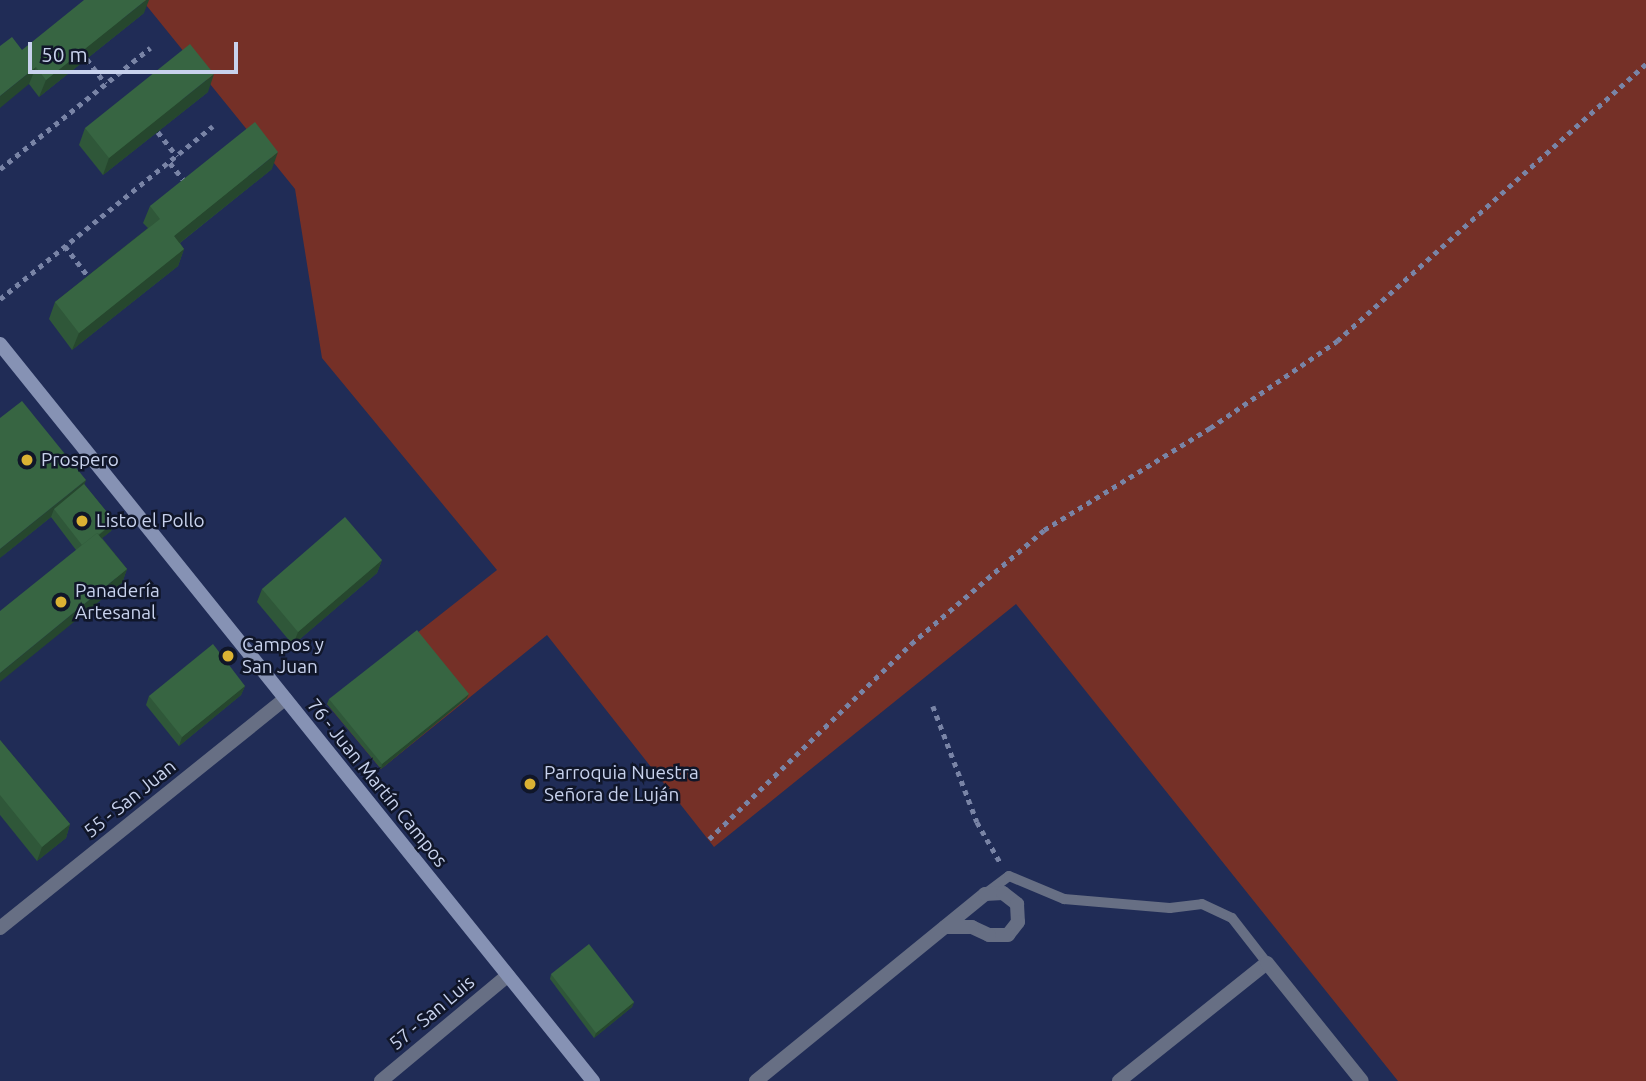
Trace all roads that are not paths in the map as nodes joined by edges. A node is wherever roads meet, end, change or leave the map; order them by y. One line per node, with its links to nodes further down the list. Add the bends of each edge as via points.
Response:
1 (0, 344): 2 (main road, 76 - Juan Martín Campos)
2 (285, 699): 5 (street, 55 - San Juan); 7 (main road, 76 - Juan Martín Campos)
3 (985, 894): 4 (street); 4 (street, via 1003,893 1017,904 1018,922 1008,935); 6 (lane, via 1009,876 1064,899 1170,908 1202,904 1232,918)
4 (945, 927): 10 (street)
5 (0, 929)
6 (1267, 963): 11 (street); 12 (street)
7 (508, 975): 8 (street, 57 - San Luis); 9 (main road, 76 - Juan Martín Campos)
8 (381, 1081)
9 (593, 1081)
10 (756, 1081)
11 (1119, 1081)
12 (1362, 1081)

